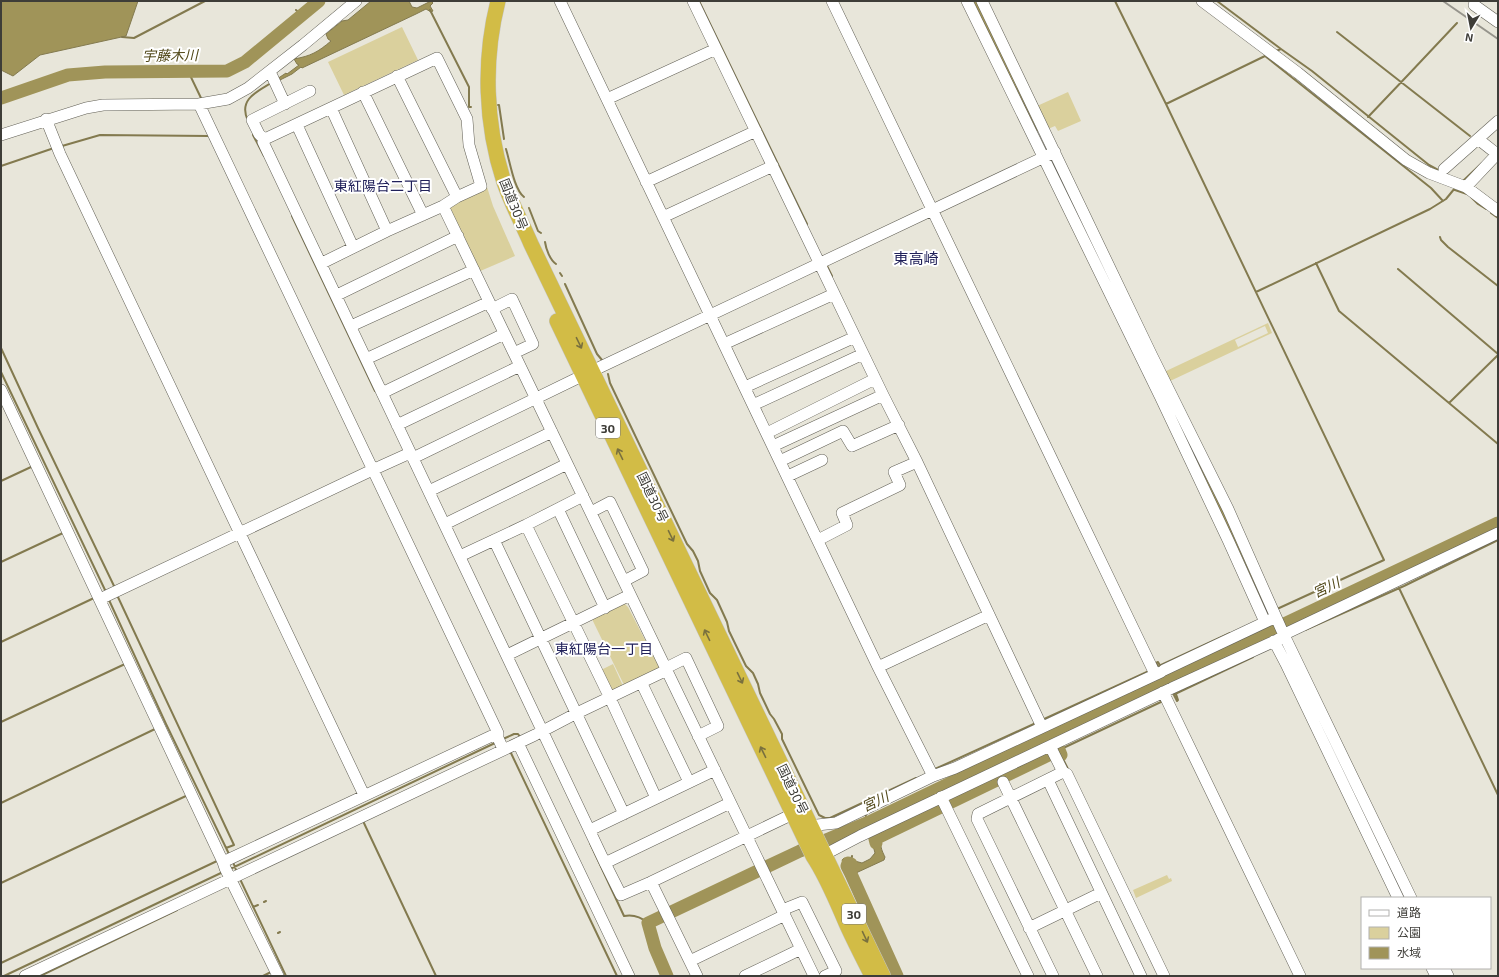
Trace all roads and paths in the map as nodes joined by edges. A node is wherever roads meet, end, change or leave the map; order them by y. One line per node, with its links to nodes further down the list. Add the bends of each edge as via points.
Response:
1 (356, 1): 14 (street)
2 (488, 1): 58 (highway, 国道30号 / 30, via 478,86 488,158 507,214)
3 (498, 1): 58 (highway, 国道30号 / 30, one-way to 58, via 489,54 488,94 497,157 505,183)
4 (560, 1): 17 (street)
5 (693, 1): 12 (street)
6 (832, 1): 36 (street)
7 (967, 1): 29 (street)
8 (982, 1): 29 (street)
9 (1202, 1): 33 (street, via 1298,73 1406,160 1429,173)
10 (1474, 5): 11 (street)
11 (1498, 22)
12 (716, 49): 17 (street); 24 (street)
13 (397, 76): 16 (street); 34 (street); 34 (street, via 437,58 440,64 467,119 469,145 481,186)
14 (273, 78): 18 (street, via 221,101); 19 (street)
15 (310, 91): 19 (street)
16 (363, 92): 20 (street); 38 (street)
17 (607, 99): 32 (street)
18 (199, 104): 21 (street, via 103,106 86,108); 76 (street)
19 (285, 104): 26 (street, via 252,120)
20 (330, 108): 23 (street); 40 (street)
21 (46, 120): 25 (street); 84 (street)
22 (1498, 121): 27 (street)
23 (297, 125): 26 (street); 42 (street)
24 (756, 131): 30 (street); 32 (street)
25 (1, 135)
26 (265, 140): 44 (street, via 265,146)
27 (1480, 141): 28 (street); 31 (street)
28 (1495, 153): 33 (street)
29 (1049, 155): 36 (street); 94 (street, via 1228,509)
30 (773, 166): 39 (street); 43 (street)
31 (1444, 169)
32 (649, 180): 39 (street)
33 (1466, 187): 37 (street)
34 (457, 197): 35 (street)
35 (443, 206): 38 (street); 41 (street)
36 (935, 209): 43 (street); 101 (street)
37 (1498, 211)
38 (423, 215): 40 (street)
39 (666, 216): 49 (street)
40 (387, 231): 42 (street)
41 (458, 236): 45 (street); 47 (street)
42 (354, 247): 44 (street)
43 (823, 261): 46 (street); 49 (street)
44 (322, 263): 47 (street)
45 (474, 270): 48 (street); 50 (street)
46 (834, 294): 52 (street); 53 (street)
47 (337, 295): 50 (street)
48 (491, 305): 51 (street); 54 (street, via 512,299 533,344); 56 (street)
49 (710, 315): 53 (street); 58 (street)
50 (351, 326): 56 (street)
51 (504, 334): 54 (street); 62 (street)
52 (855, 336): 55 (street); 60 (street)
53 (727, 343): 60 (street)
54 (514, 353): 57 (street)
55 (863, 354): 59 (street); 65 (street)
56 (366, 359): 62 (street)
57 (520, 366): 64 (street); 66 (street)
58 (587, 373): 64 (street); 123 (highway, 国道30号 / 30)
59 (875, 379): 63 (street); 69 (street)
60 (747, 386): 65 (street)
61 (1, 390): 91 (street)
62 (382, 393): 66 (street)
63 (883, 395): 67 (street); 70 (street)
64 (536, 398): 68 (street); 71 (street)
65 (756, 404): 69 (street)
66 (397, 425): 71 (street)
67 (899, 425): 72 (street, via 852,446 843,431); 74 (street)
68 (552, 432): 75 (street); 78 (street)
69 (769, 432): 70 (street)
70 (775, 444): 72 (street)
71 (409, 456): 76 (street); 78 (street)
72 (782, 459): 77 (street)
73 (822, 460): 77 (street)
74 (917, 462): 86 (street, via 894,472 900,485 842,513 847,525); 93 (street)
75 (567, 464): 79 (street); 82 (street)
76 (375, 469): 84 (street); 109 (street)
77 (790, 474): 86 (street)
78 (429, 491): 82 (street)
79 (583, 496): 80 (street); 81 (street)
80 (558, 509): 83 (street); 92 (street)
81 (591, 512): 89 (street); 89 (street, via 610,502 644,571)
82 (445, 524): 88 (street)
83 (526, 525): 87 (street); 95 (street)
84 (242, 532): 91 (street); 118 (street)
85 (1498, 533): 97 (street)
86 (821, 538): 99 (street)
87 (494, 540): 88 (street); 96 (street)
88 (460, 556): 98 (street)
89 (624, 581): 90 (street)
90 (630, 595): 92 (street); 100 (street)
91 (104, 596): 130 (street)
92 (605, 608): 95 (street)
93 (989, 615): 99 (street); 106 (street)
94 (1269, 619): 97 (street); 101 (street)
95 (573, 623): 96 (street); 104 (street)
96 (542, 638): 98 (street); 105 (street)
97 (1281, 640): 103 (street); 133 (street); 134 (street)
98 (507, 655): 107 (street)
99 (880, 665): 114 (street)
100 (666, 669): 102 (street); 108 (street); 108 (street, via 686,658 718,726)
101 (1157, 671): 106 (street)
102 (642, 684): 104 (street); 116 (street)
103 (1167, 693): 111 (street); 154 (street)
104 (610, 698): 105 (street); 119 (street)
105 (577, 713): 107 (street); 124 (street)
106 (1041, 723): 114 (street, via 955,768)
107 (540, 733): 110 (street); 125 (street)
108 (698, 736): 112 (street)
109 (500, 741): 110 (street); 118 (street); 130 (street)
110 (521, 742): 142 (street)
111 (1052, 751): 113 (street); 121 (street)
112 (715, 770): 116 (street); 122 (street)
113 (1063, 772): 115 (street); 153 (street, via 1067,774)
114 (931, 773): 126 (street, via 864,810 836,823 817,825)
115 (1048, 780): 120 (street); 132 (street)
116 (689, 782): 119 (street)
117 (1003, 782): 120 (street)
118 (364, 795): 130 (street)
119 (656, 798): 124 (street)
120 (1011, 798): 135 (street); 137 (street, via 978,814 977,819)
121 (944, 802): 128 (street); 149 (street)
122 (730, 803): 127 (street); 129 (street)
123 (798, 811): 126 (highway, 国道30号 / 30); 127 (street)
124 (624, 814): 125 (street)
125 (590, 830): 129 (street)
126 (808, 832): 128 (highway, 国道30号 / 30)
127 (746, 836): 131 (street); 136 (street)
128 (820, 855): 147 (highway, 国道30号 / 30, via 846,924); 148 (highway, 国道30号 / 30, one-way to 148)
129 (605, 862): 131 (street, via 621,895)
130 (228, 866): 140 (street); 141 (street)
131 (651, 882): 139 (street)
132 (1101, 893): 135 (street); 152 (street)
133 (1398, 897)
134 (1410, 897)
135 (1065, 911): 137 (street); 151 (street)
136 (784, 913): 138 (street); 139 (street); 146 (street, via 802,902 836,971)
137 (1029, 928): 150 (street)
138 (801, 949): 144 (street); 145 (street)
139 (690, 961): 143 (street)
140 (25, 976)
141 (278, 976)
142 (629, 976)
143 (697, 976)
144 (746, 976)
145 (814, 976)
146 (825, 976)
147 (872, 976)
148 (883, 976)
149 (1028, 976)
150 (1053, 976)
151 (1097, 976)
152 (1141, 976)
153 (1164, 976)
154 (1300, 976)

